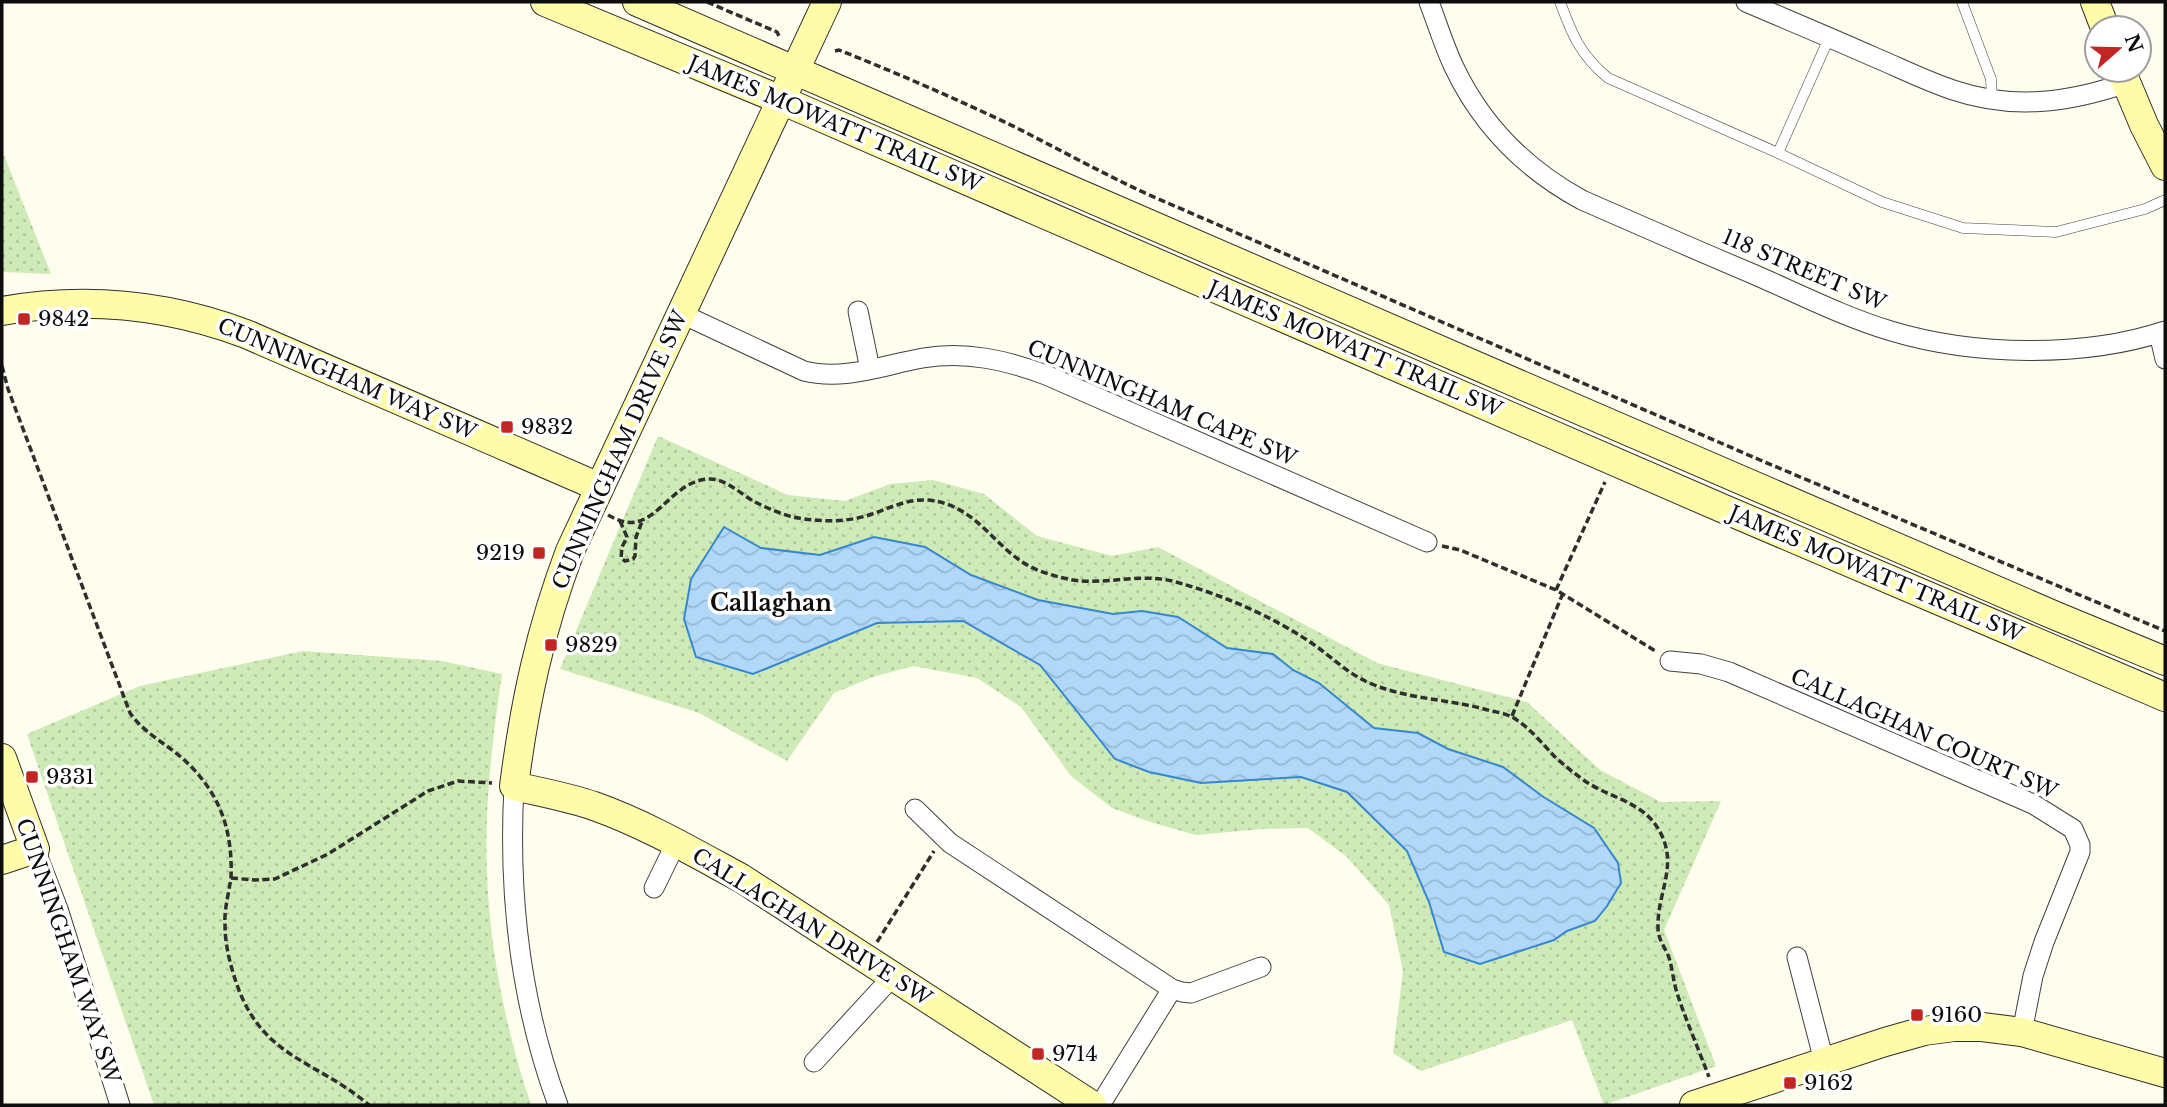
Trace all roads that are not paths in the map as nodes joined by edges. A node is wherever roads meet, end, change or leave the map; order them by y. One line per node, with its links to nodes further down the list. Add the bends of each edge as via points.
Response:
1 (545, 2): 12 (main road, JAMES MOWATT TRAIL SW)
2 (637, 2): 9 (main road, JAMES MOWATT TRAIL SW)
3 (827, 2): 9 (main road, CUNNINGHAM DRIVE SW)
4 (1560, 2): 14 (lane, via 1578,46 1608,78)
5 (1746, 2): 8 (street)
6 (1962, 2): 13 (lane, via 1991,79)
7 (1435, 4): 20 (street, 118 STREET SW, via 1453,66 1475,106 1520,157 1573,195 1856,318 1924,340 2020,350 2067,349)
8 (1829, 37): 13 (street, via 1953,90); 14 (lane)
9 (795, 70): 12 (main road, CUNNINGHAM DRIVE SW); 26 (main road, JAMES MOWATT TRAIL SW)
10 (2110, 84): 13 (street, via 2087,96 2063,100)
11 (2127, 84): 15 (main road)
12 (781, 100): 19 (main road, CUNNINGHAM DRIVE SW); 27 (main road, JAMES MOWATT TRAIL SW)
13 (1992, 100)
14 (1778, 153): 16 (lane, via 1882,202 1963,228 2056,232)
15 (2165, 166)
16 (2165, 200)
17 (2, 311): 23 (main road, CUNNINGHAM WAY SW, via 112,304 152,307 213,322)
18 (858, 311): 22 (street)
19 (682, 314): 22 (street, CUNNINGHAM CAPE SW, via 804,371 831,375); 23 (main road, CUNNINGHAM DRIVE SW)
20 (2162, 332): 21 (street, 118 STREET SW)
21 (2165, 359)
22 (870, 369): 24 (street, CUNNINGHAM CAPE SW, via 940,356 1016,364)
23 (601, 500): 29 (main road, CUNNINGHAM DRIVE SW, via 570,551 543,630)
24 (1427, 542)
25 (1670, 661): 39 (street, CALLAGHAN COURT SW, via 1729,673 2015,795 2073,829 2080,852 2036,964)
26 (2165, 662)
27 (2165, 697)
28 (2, 758): 32 (main road, CUNNINGHAM WAY SW)
29 (503, 784): 31 (main road, CALLAGHAN DRIVE SW, via 596,807); 44 (street, CUNNINGHAM DRIVE SW, via 527,999)
30 (915, 809): 38 (street, via 943,837)
31 (676, 843): 34 (street); 37 (main road, CALLAGHAN DRIVE SW, via 741,878)
32 (35, 849): 33 (main road); 43 (street, CUNNINGHAM WAY SW)
33 (2, 860)
34 (654, 888)
35 (1797, 957): 40 (street)
36 (1261, 967): 38 (street, via 1191,993)
37 (893, 976): 41 (street); 45 (main road, CALLAGHAN DRIVE SW)
38 (1172, 989): 46 (street)
39 (2022, 1032): 40 (main road, via 1982,1027 1924,1031); 42 (main road)
40 (1824, 1061): 47 (main road)
41 (814, 1062)
42 (2165, 1073)
43 (120, 1105)
44 (558, 1105)
45 (1092, 1105)
46 (1100, 1105)
47 (1694, 1105)

